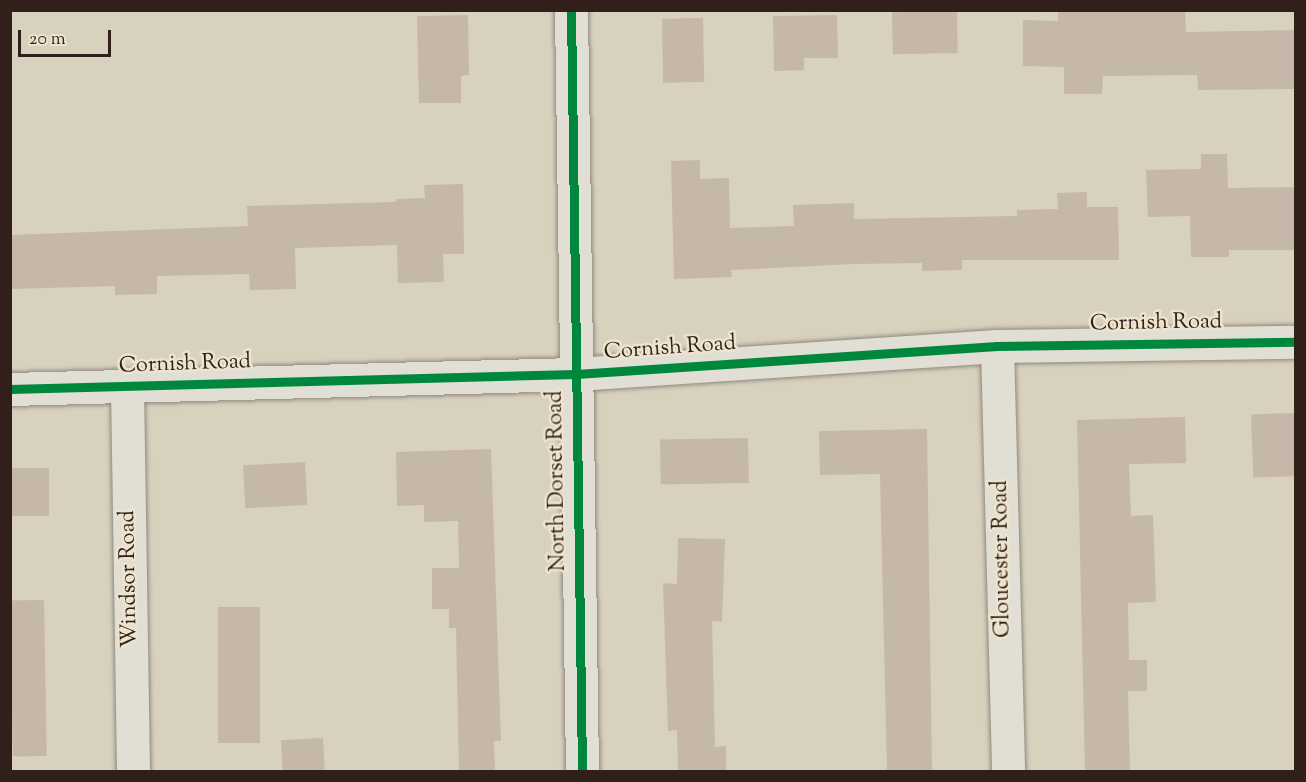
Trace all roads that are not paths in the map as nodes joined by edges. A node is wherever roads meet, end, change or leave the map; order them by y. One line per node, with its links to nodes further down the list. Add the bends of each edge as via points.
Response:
1 (571, 10): 4 (street, North Dorset Road)
2 (1296, 342): 3 (street, Cornish Road)
3 (997, 346): 4 (street, Cornish Road); 9 (street, Gloucester Road)
4 (576, 374): 5 (street, Cornish Road); 8 (street, North Dorset Road)
5 (127, 387): 6 (street, Cornish Road); 7 (street, Windsor Road)
6 (10, 389)
7 (133, 771)
8 (582, 771)
9 (1008, 771)

